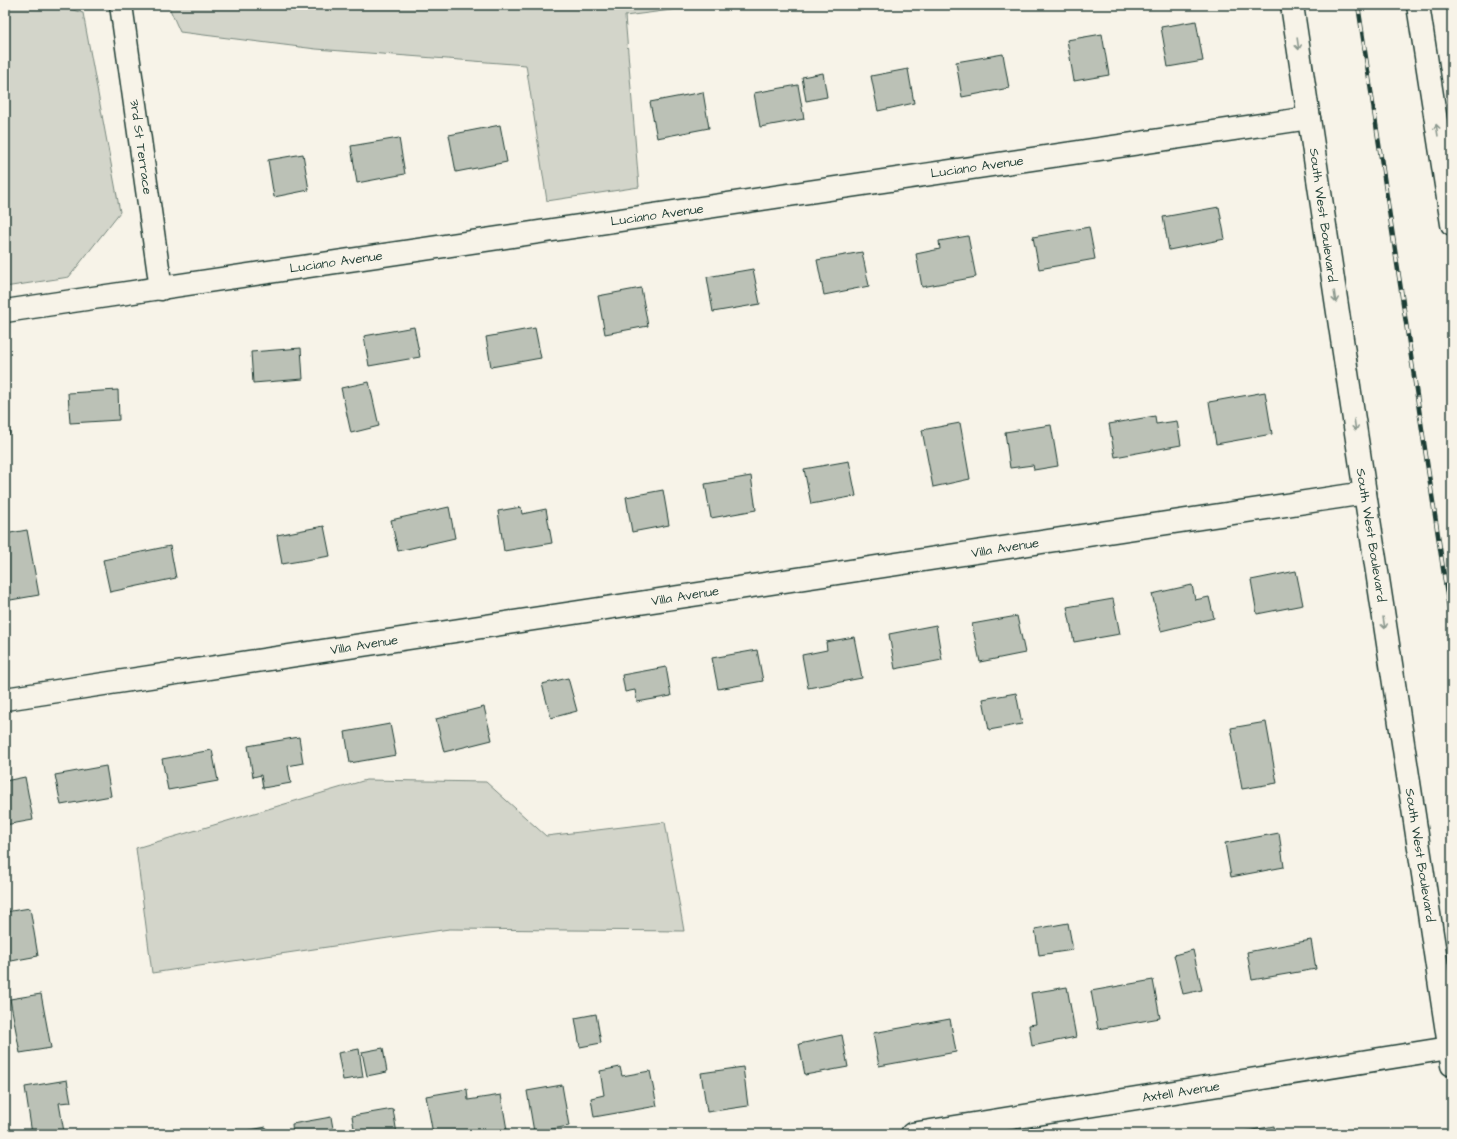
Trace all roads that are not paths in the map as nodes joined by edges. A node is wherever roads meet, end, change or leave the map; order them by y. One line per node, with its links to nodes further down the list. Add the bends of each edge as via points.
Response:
1 (121, 5): 6 (street, 3rd St Terrace)
2 (1292, 5): 4 (street, South West Boulevard, one-way to 4)
3 (1418, 5): 5 (street, one-way to 3)
4 (1309, 118): 6 (street, Luciano Avenue); 8 (street, South West Boulevard, one-way to 8)
5 (1452, 224)
6 (161, 289): 7 (street, Luciano Avenue)
7 (5, 311)
8 (1365, 493): 9 (street, Villa Avenue); 10 (street, South West Boulevard, one-way to 10)
9 (5, 699)
10 (1451, 1057): 11 (street, Axtell Avenue)
11 (912, 1134)

